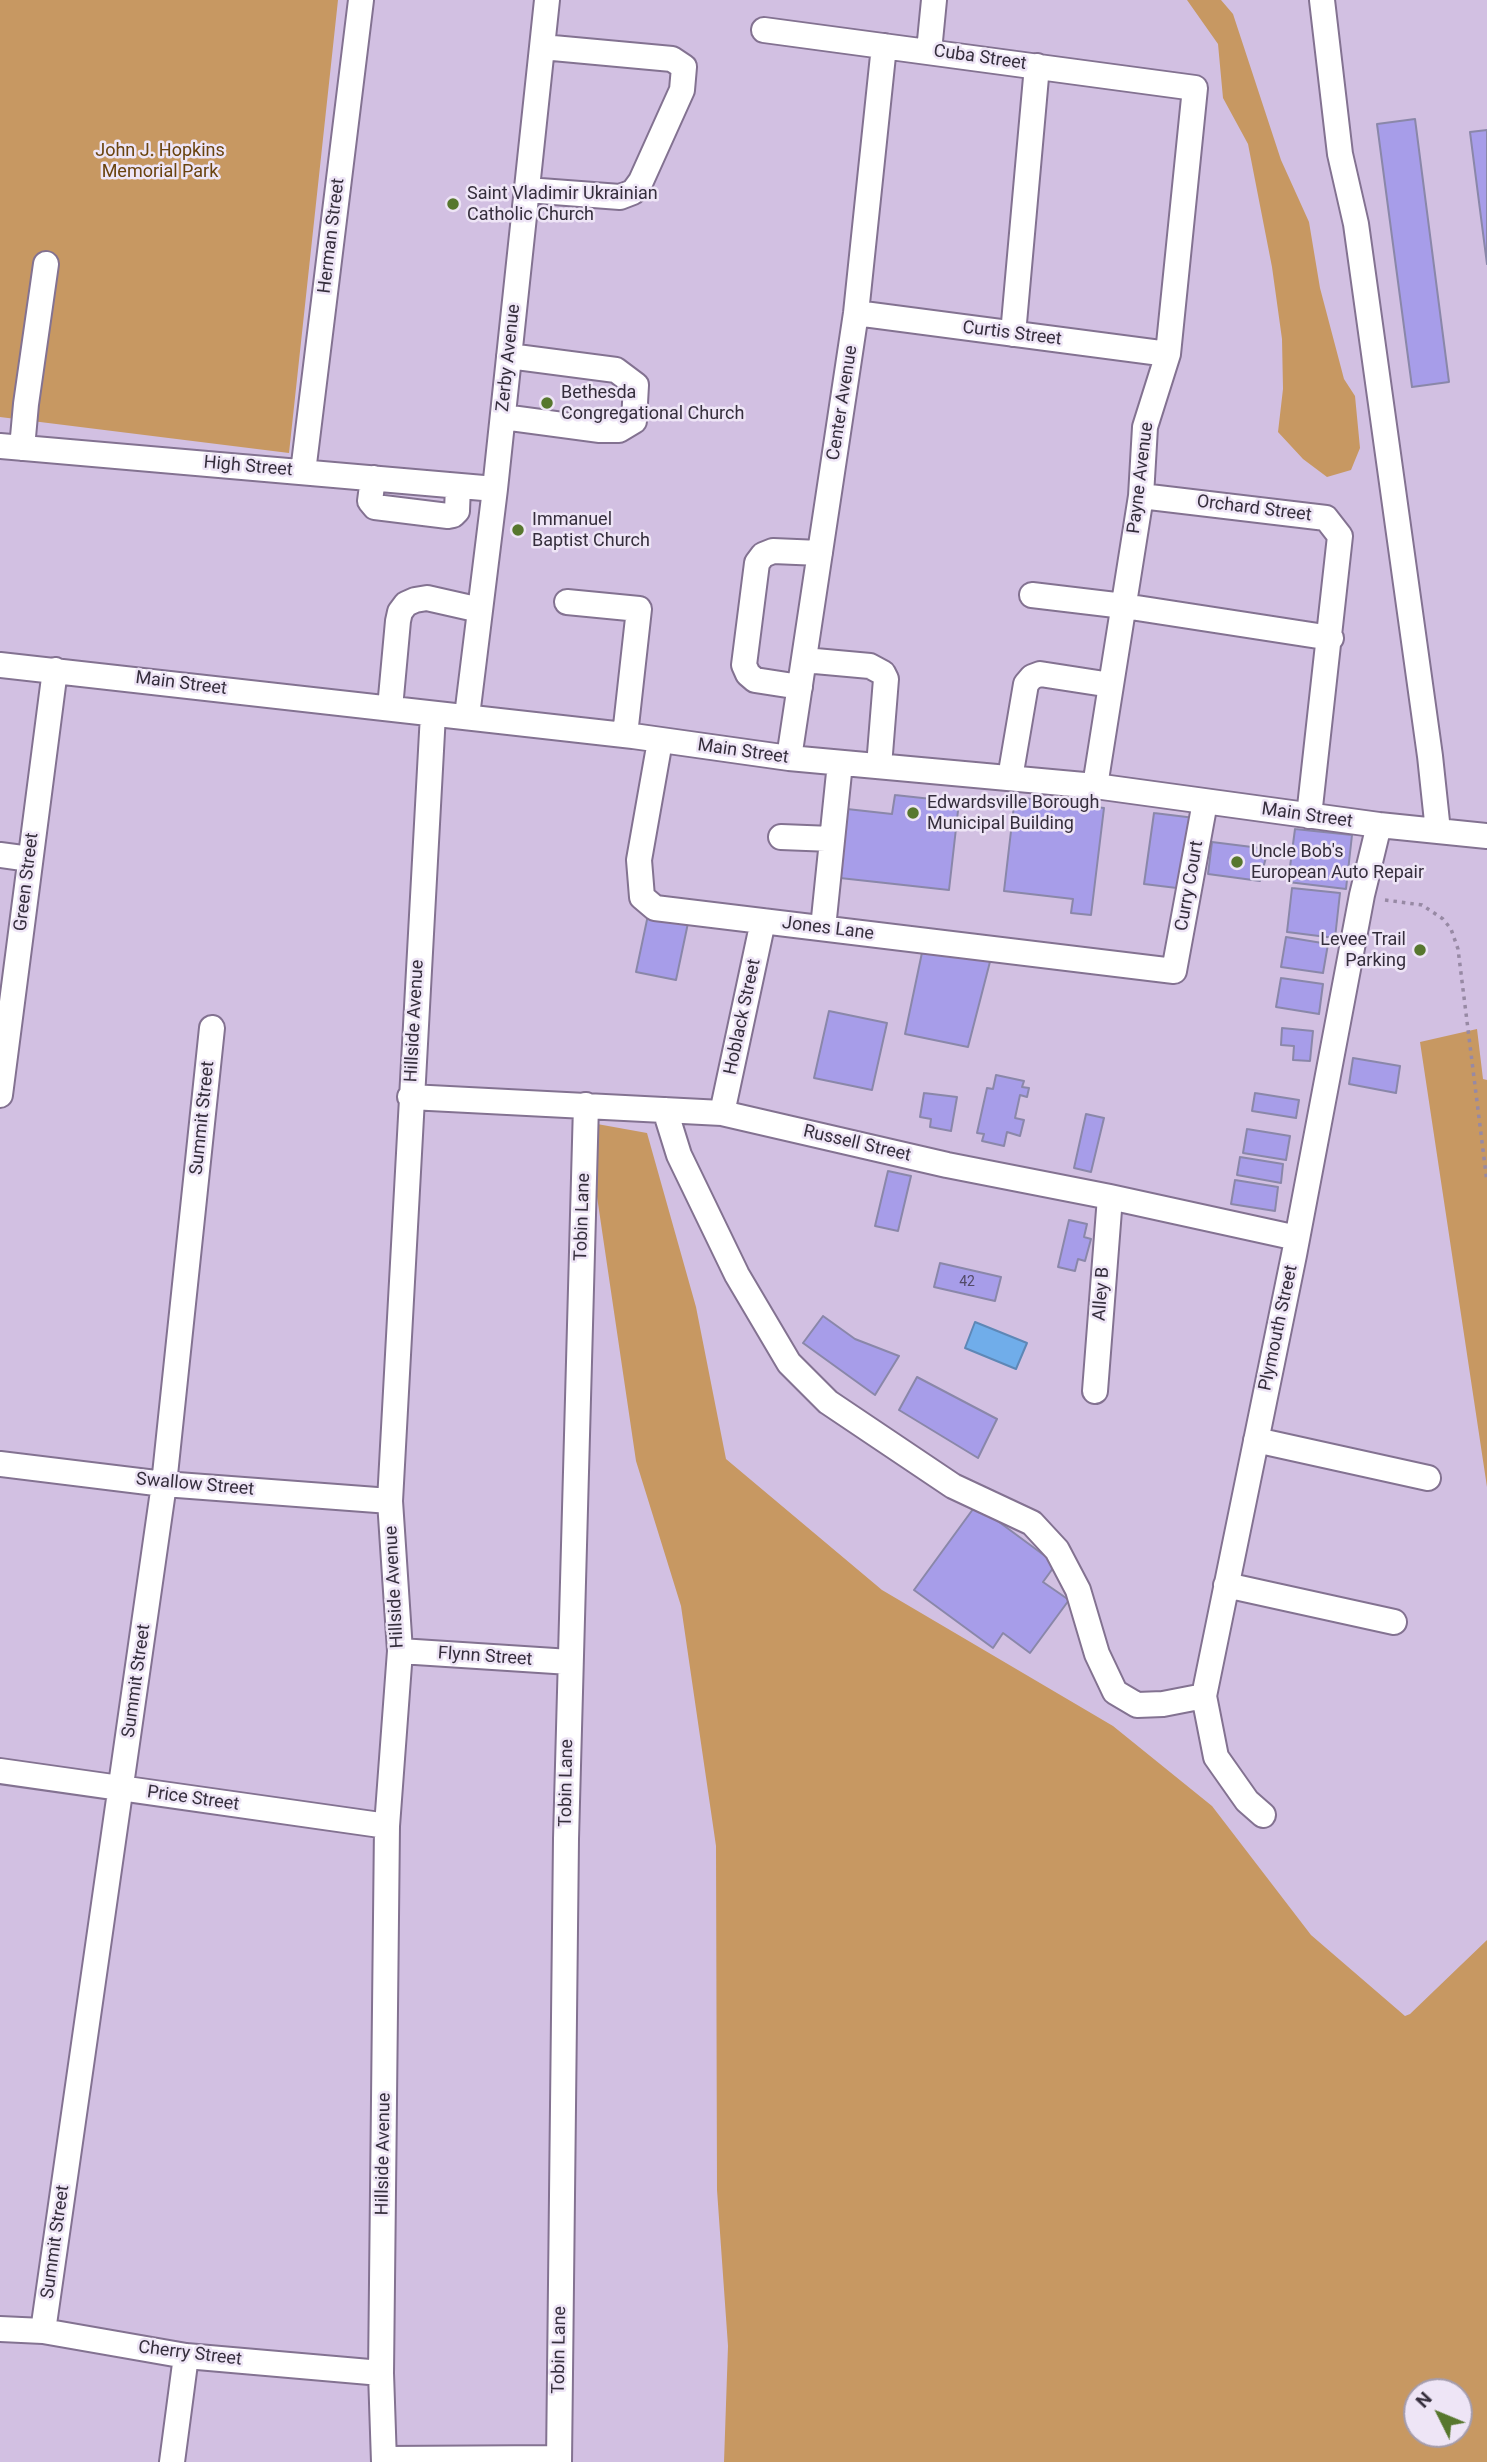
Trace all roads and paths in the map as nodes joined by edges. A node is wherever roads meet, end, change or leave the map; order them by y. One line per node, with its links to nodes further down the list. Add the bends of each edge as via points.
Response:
1 (361, 0): 19 (street, Herman Street)
2 (547, 0): 7 (street, Zerby Avenue)
3 (934, 0): 8 (street)
4 (1322, 0): 46 (street)
5 (764, 30): 6 (street, Cuba Street)
6 (884, 46): 8 (street, Cuba Street); 13 (street, Center Avenue)
7 (542, 47): 11 (street, Zerby Avenue); 11 (street, via 672,59 684,67 682,90 633,192 620,197)
8 (929, 51): 9 (street, Cuba Street)
9 (1037, 66): 10 (street, Cuba Street); 14 (street)
10 (1195, 88): 15 (street, Payne Avenue)
11 (527, 190): 16 (street, Zerby Avenue)
12 (46, 264): 18 (street)
13 (856, 313): 14 (street, Curtis Street); 22 (street, Center Avenue)
14 (1013, 334): 15 (street, Curtis Street)
15 (1168, 354): 21 (street, Payne Avenue, via 1145,427)
16 (509, 356): 17 (street, Zerby Avenue); 17 (street, via 616,370 636,385 634,421 620,430 600,430)
17 (503, 417): 20 (street, Zerby Avenue)
18 (11, 447): 19 (street, High Street)
19 (303, 472): 20 (street, High Street)
20 (495, 489): 26 (street, Zerby Avenue)
21 (1140, 495): 25 (street, Payne Avenue); 27 (street, Orchard Street, via 1326,518 1340,536)
22 (820, 553): 28 (street, Center Avenue); 32 (street, via 772,551 757,563 744,665 755,680)
23 (1032, 595): 25 (street)
24 (567, 602): 36 (street, via 639,609)
25 (1124, 606): 27 (street); 31 (street, Payne Avenue)
26 (480, 610): 33 (street, via 427,598 406,604 398,621); 35 (street, Zerby Avenue)
27 (1331, 638): 44 (street, Orchard Street)
28 (804, 660): 32 (street, Center Avenue); 40 (street, via 870,666 883,673)
29 (0, 665): 30 (street, Main Street)
30 (55, 670): 33 (street, Main Street); 51 (street, Green Street)
31 (1111, 685): 41 (street, via 1040,674 1032,677 1026,684); 42 (street, Payne Avenue)
32 (800, 687): 38 (street, Center Avenue)
33 (390, 708): 34 (street, Main Street)
34 (433, 713): 35 (street, Main Street); 58 (street, Hillside Avenue)
35 (467, 716): 36 (street, Main Street)
36 (625, 735): 37 (street, Main Street)
37 (660, 741): 38 (street, Main Street); 53 (street, Jones Lane, via 639,860 642,897 655,908)
38 (789, 758): 39 (street, Main Street)
39 (840, 763): 40 (street, Main Street); 49 (street)
40 (879, 766): 41 (street, Main Street)
41 (1010, 778): 42 (street, Main Street)
42 (1095, 786): 43 (street, Main Street)
43 (1205, 802): 44 (street, Main Street); 55 (street, Curry Court)
44 (1309, 816): 45 (street, Main Street)
45 (1379, 825): 46 (street, Main Street); 52 (street, Plymouth Street)
46 (1438, 831): 47 (street, Main Street)
47 (1487, 836)
48 (781, 837): 49 (street)
49 (832, 839): 54 (street)
50 (0, 855): 51 (street)
51 (30, 859): 57 (street, Green Street)
52 (1362, 895): 62 (path, via 1422,905 1451,929 1458,949); 64 (street, Plymouth Street)
53 (763, 921): 54 (street, Jones Lane); 61 (street, Hoblack Street)
54 (823, 928): 55 (street, Jones Lane)
55 (1174, 971)
56 (212, 1028): 69 (street, Summit Street)
57 (0, 1095)
58 (410, 1097): 59 (street, Russell Street); 70 (street, Hillside Avenue)
59 (586, 1105): 60 (street, Russell Street); 74 (street, Tobin Lane)
60 (665, 1110): 61 (street, Russell Street); 75 (street, via 679,1154 737,1275 789,1363 828,1402 953,1486 1032,1523 1057,1550 1078,1590 1097,1654 1115,1692 1137,1705)
61 (722, 1113): 63 (street, Russell Street)
62 (1487, 1182)
63 (1110, 1197): 64 (street, Russell Street); 65 (street, Alley B)
64 (1297, 1238): 66 (street, Plymouth Street)
65 (1095, 1391)
66 (1256, 1440): 68 (street); 71 (street, Plymouth Street)
67 (0, 1464): 69 (street, Swallow Street)
68 (1428, 1478)
69 (164, 1484): 70 (street, Swallow Street); 77 (street, Summit Street)
70 (390, 1501): 73 (street, Hillside Avenue)
71 (1226, 1585): 72 (street); 75 (street, Plymouth Street)
72 (1394, 1622)
73 (400, 1651): 74 (street, Flynn Street); 79 (street, Hillside Avenue)
74 (569, 1662): 85 (street, Tobin Lane)
75 (1204, 1696): 78 (street, Plymouth Street, via 1216,1757 1247,1801)
76 (0, 1771): 77 (street, Price Street)
77 (122, 1789): 79 (street, Price Street); 81 (street, Summit Street)
78 (1263, 1815)
79 (387, 1826): 83 (street, Hillside Avenue)
80 (0, 2329): 81 (street, Cherry Street)
81 (43, 2331): 82 (street, Cherry Street)
82 (186, 2356): 83 (street, Cherry Street); 86 (street)
83 (381, 2373): 84 (street, Hillside Avenue)
84 (384, 2460): 85 (street)
85 (559, 2460)
86 (172, 2462)

